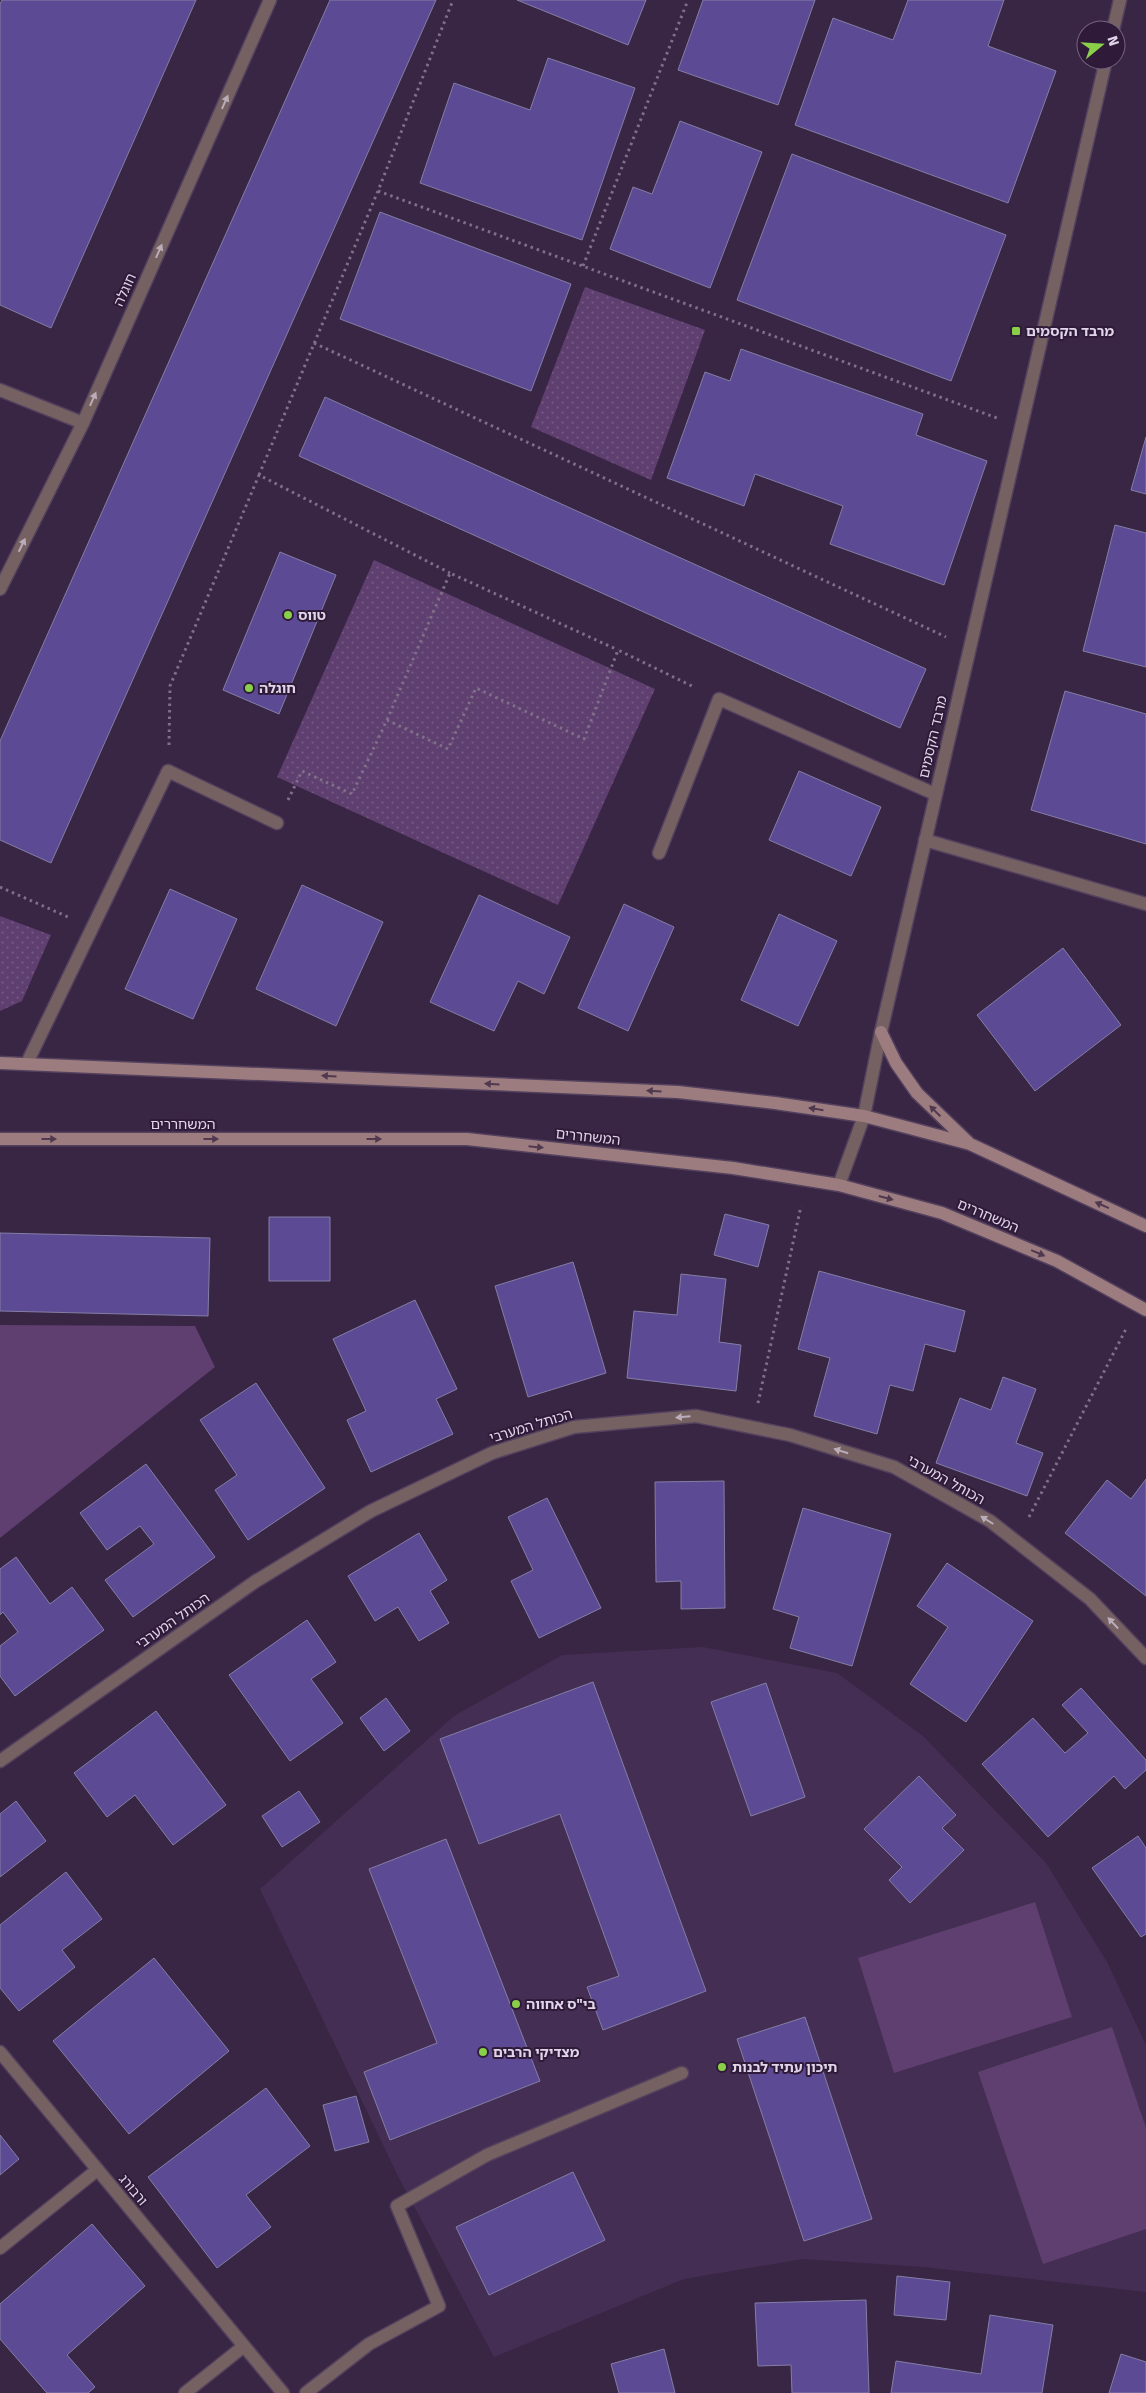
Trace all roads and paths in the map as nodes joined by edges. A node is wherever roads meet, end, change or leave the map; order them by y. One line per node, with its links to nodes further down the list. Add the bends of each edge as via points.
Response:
1 (270, 0): 11 (street, חוגלה, one-way to 1)
2 (453, 0): 7 (path)
3 (688, 0): 8 (path)
4 (1120, 0): 5 (street)
5 (1115, 20)
6 (1104, 70): 12 (street, מרבד הקסמים)
7 (378, 191): 8 (path); 9 (path)
8 (583, 266): 12 (path)
9 (314, 343): 13 (path); 16 (path)
10 (0, 390): 11 (street)
11 (83, 423): 15 (street, חוגלה, one-way to 11)
12 (1021, 427): 16 (street, מרבד הקסמים)
13 (259, 475): 14 (path); 20 (path, via 170,686)
14 (450, 573): 17 (path); 19 (path)
15 (0, 589)
16 (970, 647): 21 (street, מרבד הקסמים)
17 (618, 650): 18 (path); 19 (path, via 584,739 476,688 448,749)
18 (719, 699): 21 (street); 24 (street)
19 (387, 720): 22 (path, via 352,794 302,771)
20 (168, 771): 22 (street); 27 (street)
21 (936, 794): 23 (street, מרבד הקסמים)
22 (277, 823)
23 (925, 840): 26 (street); 28 (street, מרבד הקסמים)
24 (660, 853)
25 (0, 887): 27 (path)
26 (1146, 904)
27 (93, 928): 29 (street)
28 (881, 1032): 31 (street, מרבד הקסמים); 33 (main road, one-way to 28, via 917,1093 896,1063)
29 (27, 1062): 30 (main road); 31 (main road, one-way to 29, via 678,1092)
30 (0, 1063)
31 (864, 1116): 33 (main road); 35 (street, מרבד הקסמים)
32 (0, 1139): 34 (main road, המשחררים, one-way to 34, via 467,1139 733,1168)
33 (970, 1144): 36 (main road, one-way to 33)
34 (806, 1181): 35 (main road, המשחררים); 38 (path)
35 (839, 1185): 37 (main road, המשחררים, one-way to 37, via 942,1213 1057,1262)
36 (1146, 1226)
37 (1142, 1308): 39 (path)
38 (753, 1428): 39 (street, הכותל המערבי, one-way to 38, via 990,1521 894,1468 790,1435); 41 (street, הכותל המערבי, one-way to 41, via 696,1416 574,1427 492,1453 371,1512 256,1581)
39 (1016, 1542): 40 (street, הכותל המערבי, one-way to 39, via 1090,1599)
40 (1146, 1658)
41 (0, 1761)
42 (0, 2052): 44 (street, ורבורג)
43 (682, 2073): 49 (street, via 487,2155 397,2206 439,2306 369,2344)
44 (97, 2170): 45 (street); 46 (street, ורבורג)
45 (0, 2248)
46 (244, 2346): 47 (street); 48 (street, ורבורג)
47 (185, 2393)
48 (283, 2393)
49 (306, 2393)

